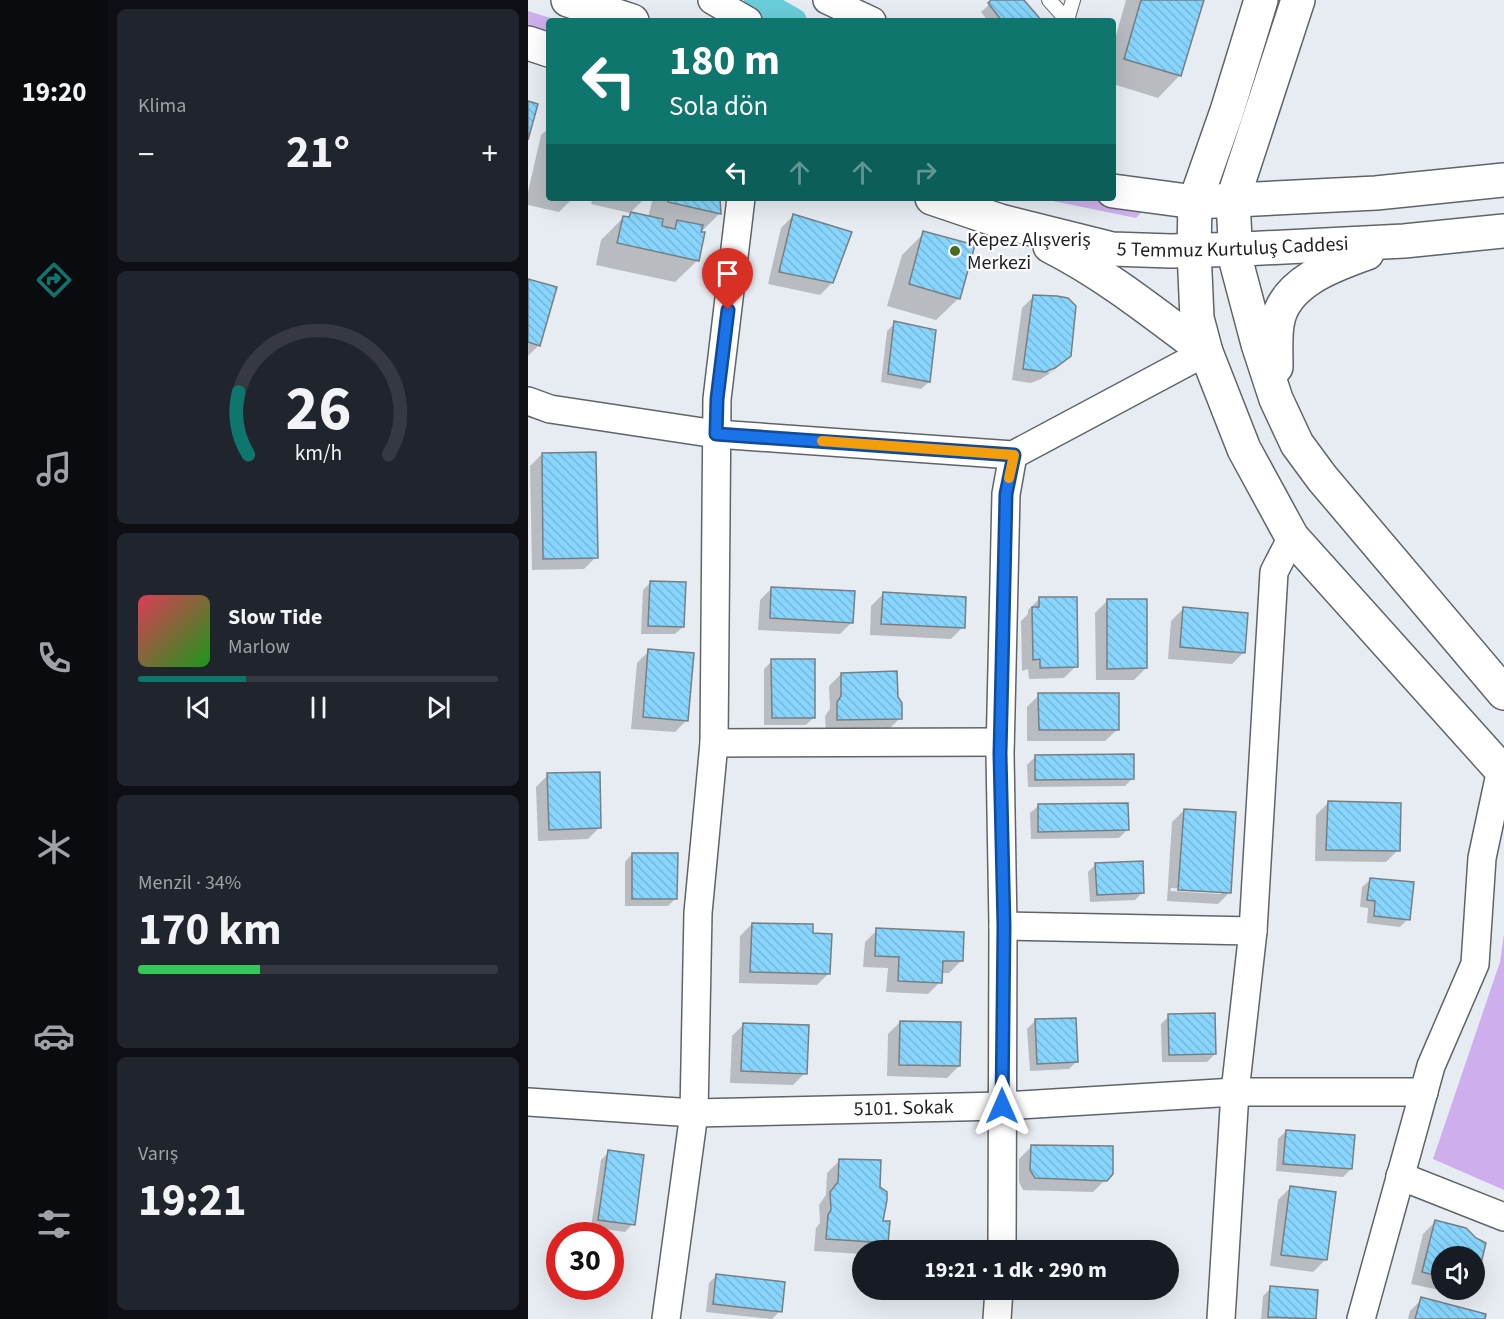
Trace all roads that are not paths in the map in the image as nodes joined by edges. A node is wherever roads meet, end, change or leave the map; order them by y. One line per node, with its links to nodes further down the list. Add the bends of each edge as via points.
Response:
1 (567, 0): 8 (main road)
2 (712, 0): 9 (street)
3 (827, 0): 10 (street)
4 (1048, 0): 11 (lane)
5 (1073, 0): 12 (lane)
6 (1261, 0): 20 (main road)
7 (1298, 0): 17 (main road)
8 (623, 18)
9 (743, 18)
10 (866, 18)
11 (1063, 18)
12 (1067, 18)
13 (528, 43): 14 (main road)
14 (546, 49)
15 (1504, 180): 17 (main road, via 1376,193)
16 (1116, 191): 20 (main road)
17 (1233, 199): 20 (main road); 24 (main road)
18 (741, 201): 29 (street)
19 (941, 201): 21 (main road, 5 Temmuz Kurtuluş Caddesi)
20 (1195, 202): 25 (main road)
21 (1000, 221): 25 (main road, 5 Temmuz Kurtuluş Caddesi, via 1112,249); 26 (main road, via 1113,282)
22 (1504, 231): 23 (main road, 5 Temmuz Kurtuluş Caddesi)
23 (1404, 241): 24 (main road, 5 Temmuz Kurtuluş Caddesi); 27 (main road, via 1330,266 1300,286 1283,304 1277,324)
24 (1236, 249): 25 (main road, 5 Temmuz Kurtuluş Caddesi); 27 (main road, via 1236,261)
25 (1194, 250): 26 (main road, via 1197,318)
26 (1206, 352): 30 (street); 31 (main road, via 1244,449)
27 (1276, 399): 32 (main road, via 1297,444 1322,478)
28 (528, 401): 29 (street, via 550,409)
29 (716, 434): 30 (street); 34 (street)
30 (1014, 455): 33 (street, via 1006,494)
31 (1292, 537): 35 (main road); 37 (street, via 1274,572)
32 (1504, 693)
33 (1000, 742): 34 (street); 36 (street)
34 (714, 743): 42 (street, via 698,913)
35 (1503, 771): 39 (street, via 1482,858 1475,964 1431,1066)
36 (1004, 926): 37 (street); 41 (street)
37 (1253, 931): 38 (street)
38 (1235, 1092): 39 (street, 5101. Sokak); 41 (street, 5101. Sokak); 49 (street)
39 (1424, 1092): 43 (street)
40 (528, 1102): 42 (street, 5101. Sokak)
41 (1002, 1106): 42 (street, 5101. Sokak); 45 (street)
42 (694, 1113): 47 (street)
43 (1400, 1176): 44 (street); 50 (street)
44 (1504, 1217)
45 (1002, 1240)
46 (998, 1300): 48 (street)
47 (666, 1319)
48 (997, 1319)
49 (1221, 1319)
50 (1361, 1319)

